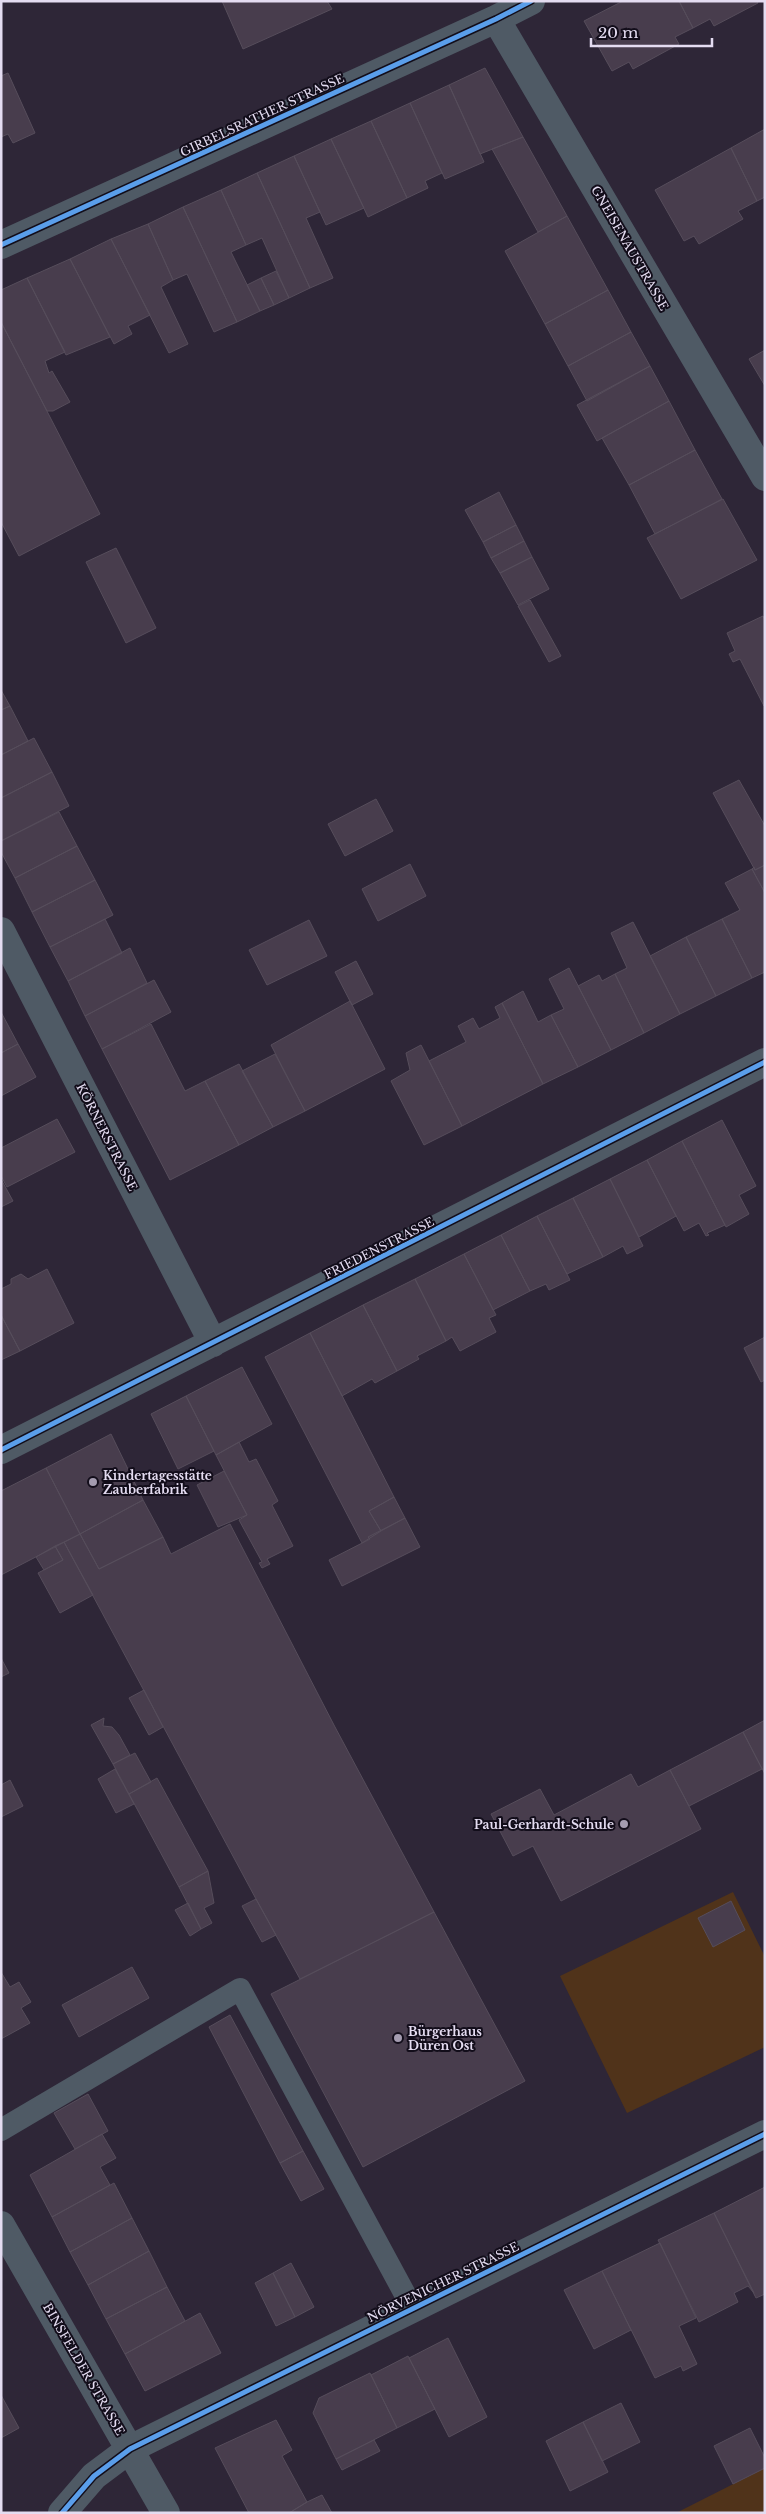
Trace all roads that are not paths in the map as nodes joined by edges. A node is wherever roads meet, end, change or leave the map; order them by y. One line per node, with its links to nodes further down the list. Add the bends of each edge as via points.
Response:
1 (531, 1): 2 (street, GIRBELSRATHER STRASSE)
2 (496, 19): 3 (street, GIRBELSRATHER STRASSE); 4 (street, GNEISENAUSTRASSE)
3 (1, 245)
4 (765, 477)
5 (1, 931): 7 (street, KÖRNERSTRASSE)
6 (765, 1062): 7 (street, FRIEDENSTRASSE)
7 (213, 1343): 8 (street, FRIEDENSTRASSE)
8 (1, 1450)
9 (1, 2130): 12 (lane, via 240,1989)
10 (765, 2134): 12 (street, NÖRVENICHER STRASSE)
11 (1, 2225): 13 (street, BINSFELDER STRASSE)
12 (413, 2308): 13 (street, NÖRVENICHER STRASSE)
13 (130, 2449): 14 (street, NÖRVENICHER STRASSE, via 94,2476); 15 (street, BINSFELDER STRASSE)
14 (62, 2513)
15 (166, 2513)

